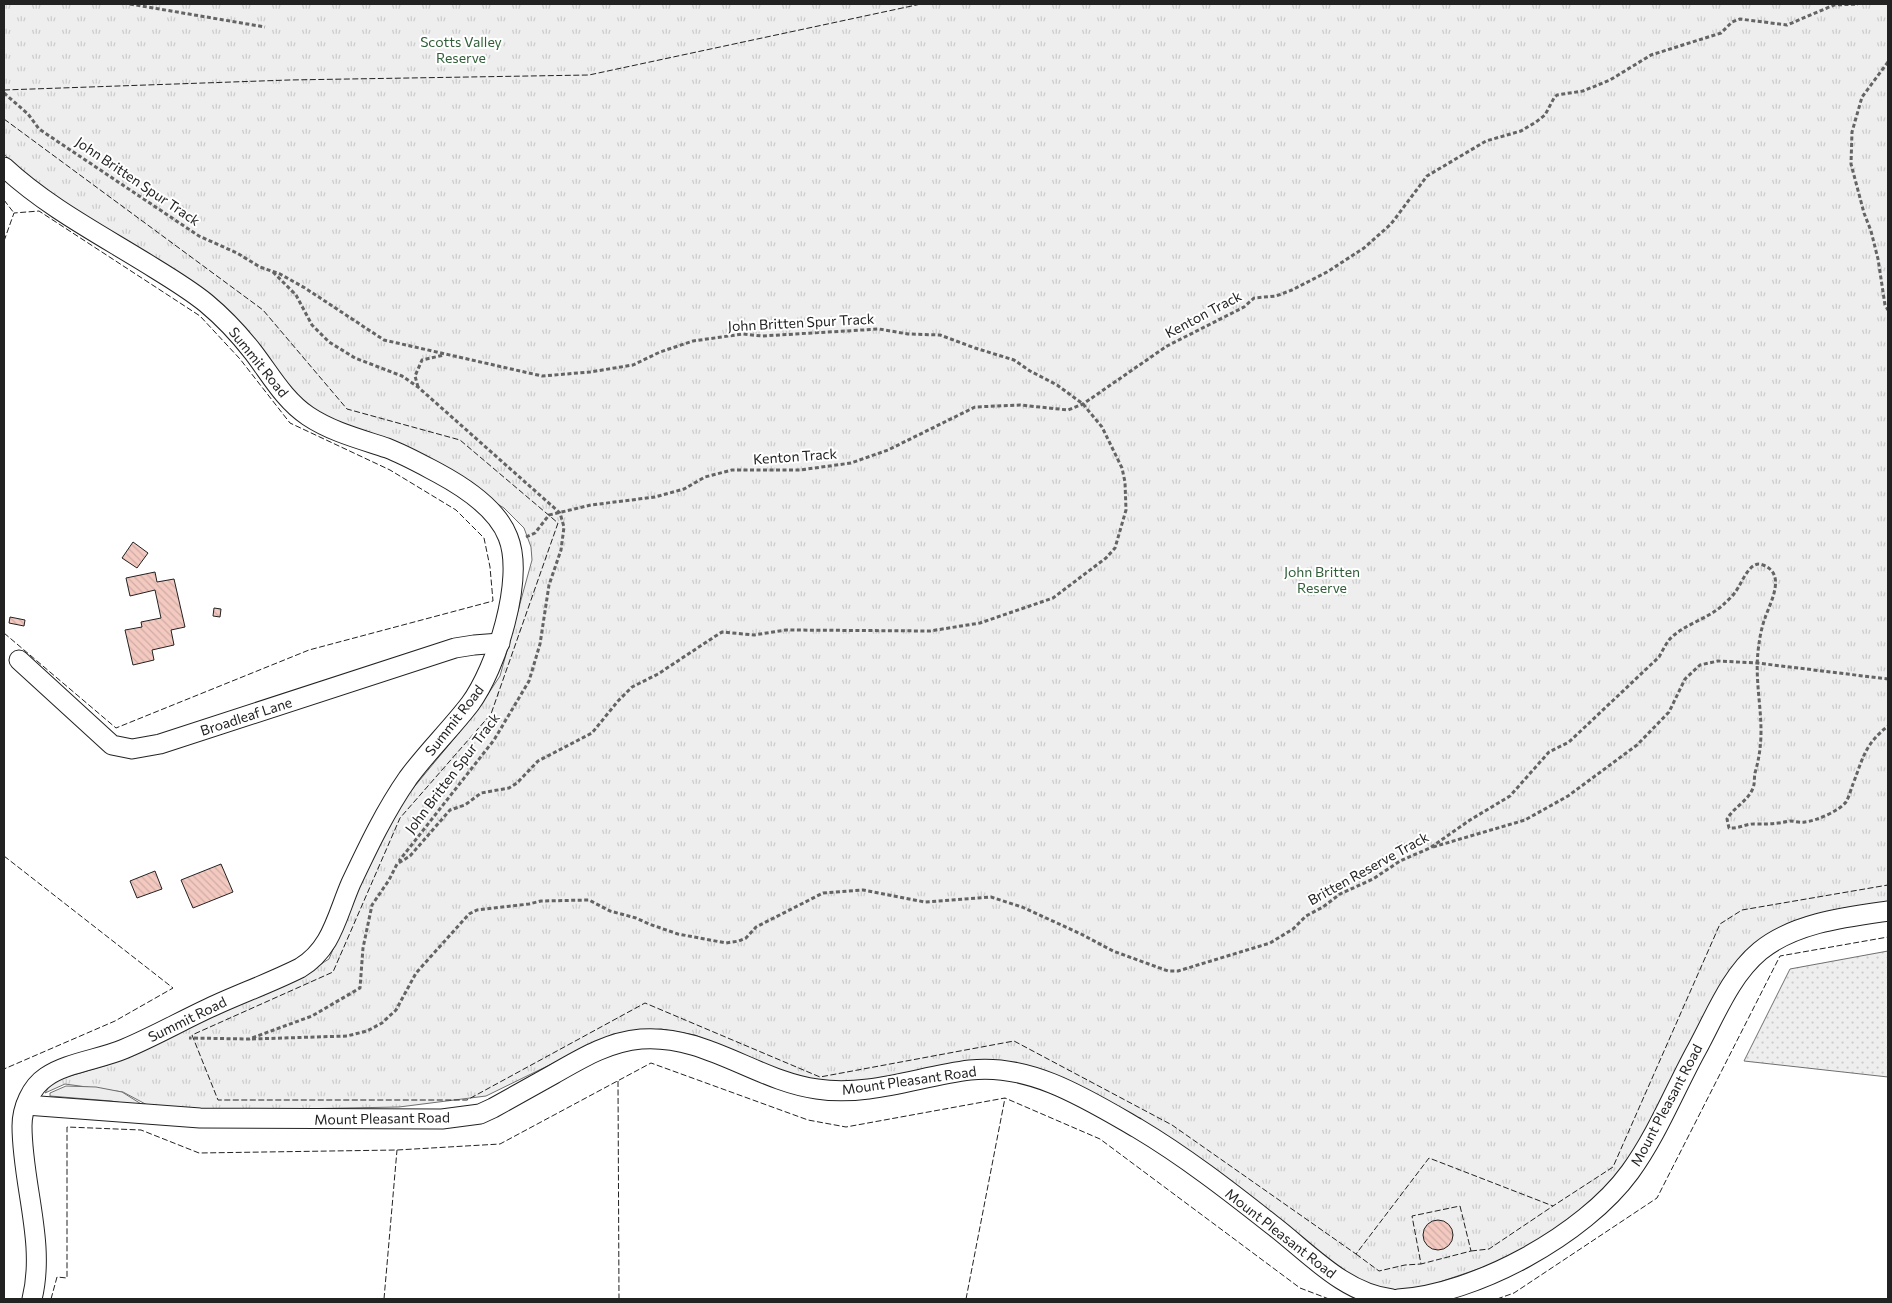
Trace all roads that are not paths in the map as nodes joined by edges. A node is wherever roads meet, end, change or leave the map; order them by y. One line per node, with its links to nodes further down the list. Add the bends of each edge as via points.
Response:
1 (4, 167): 2 (street, Summit Road, via 37,195 203,300 227,321 283,392 307,415 328,427 411,459 455,483 494,515 508,536 513,569)
2 (500, 643): 3 (street, Broadleaf Lane, via 455,648 160,744 132,749 112,744); 5 (street, Summit Road, via 484,683 470,704 418,765 387,812 350,886 332,932 307,964 136,1044 54,1072 37,1084)
3 (20, 660)
4 (1888, 911): 8 (street, Mount Pleasant Road, via 1840,919 1794,932 1772,942 1748,962 1723,1000 1636,1163 1615,1190 1580,1223 1539,1250 1490,1274 1441,1292)
5 (26, 1105): 6 (street, Summit Road, via 22,1124 23,1146 36,1263); 7 (street, Mount Pleasant Road, via 200,1118 442,1119 480,1114 594,1051 641,1039 674,1040 697,1046 788,1082 820,1090 859,1090 971,1070 1019,1072 1064,1089 1156,1140 1345,1282 1371,1295)
6 (32, 1299)
7 (1392, 1299)
8 (1398, 1299)

